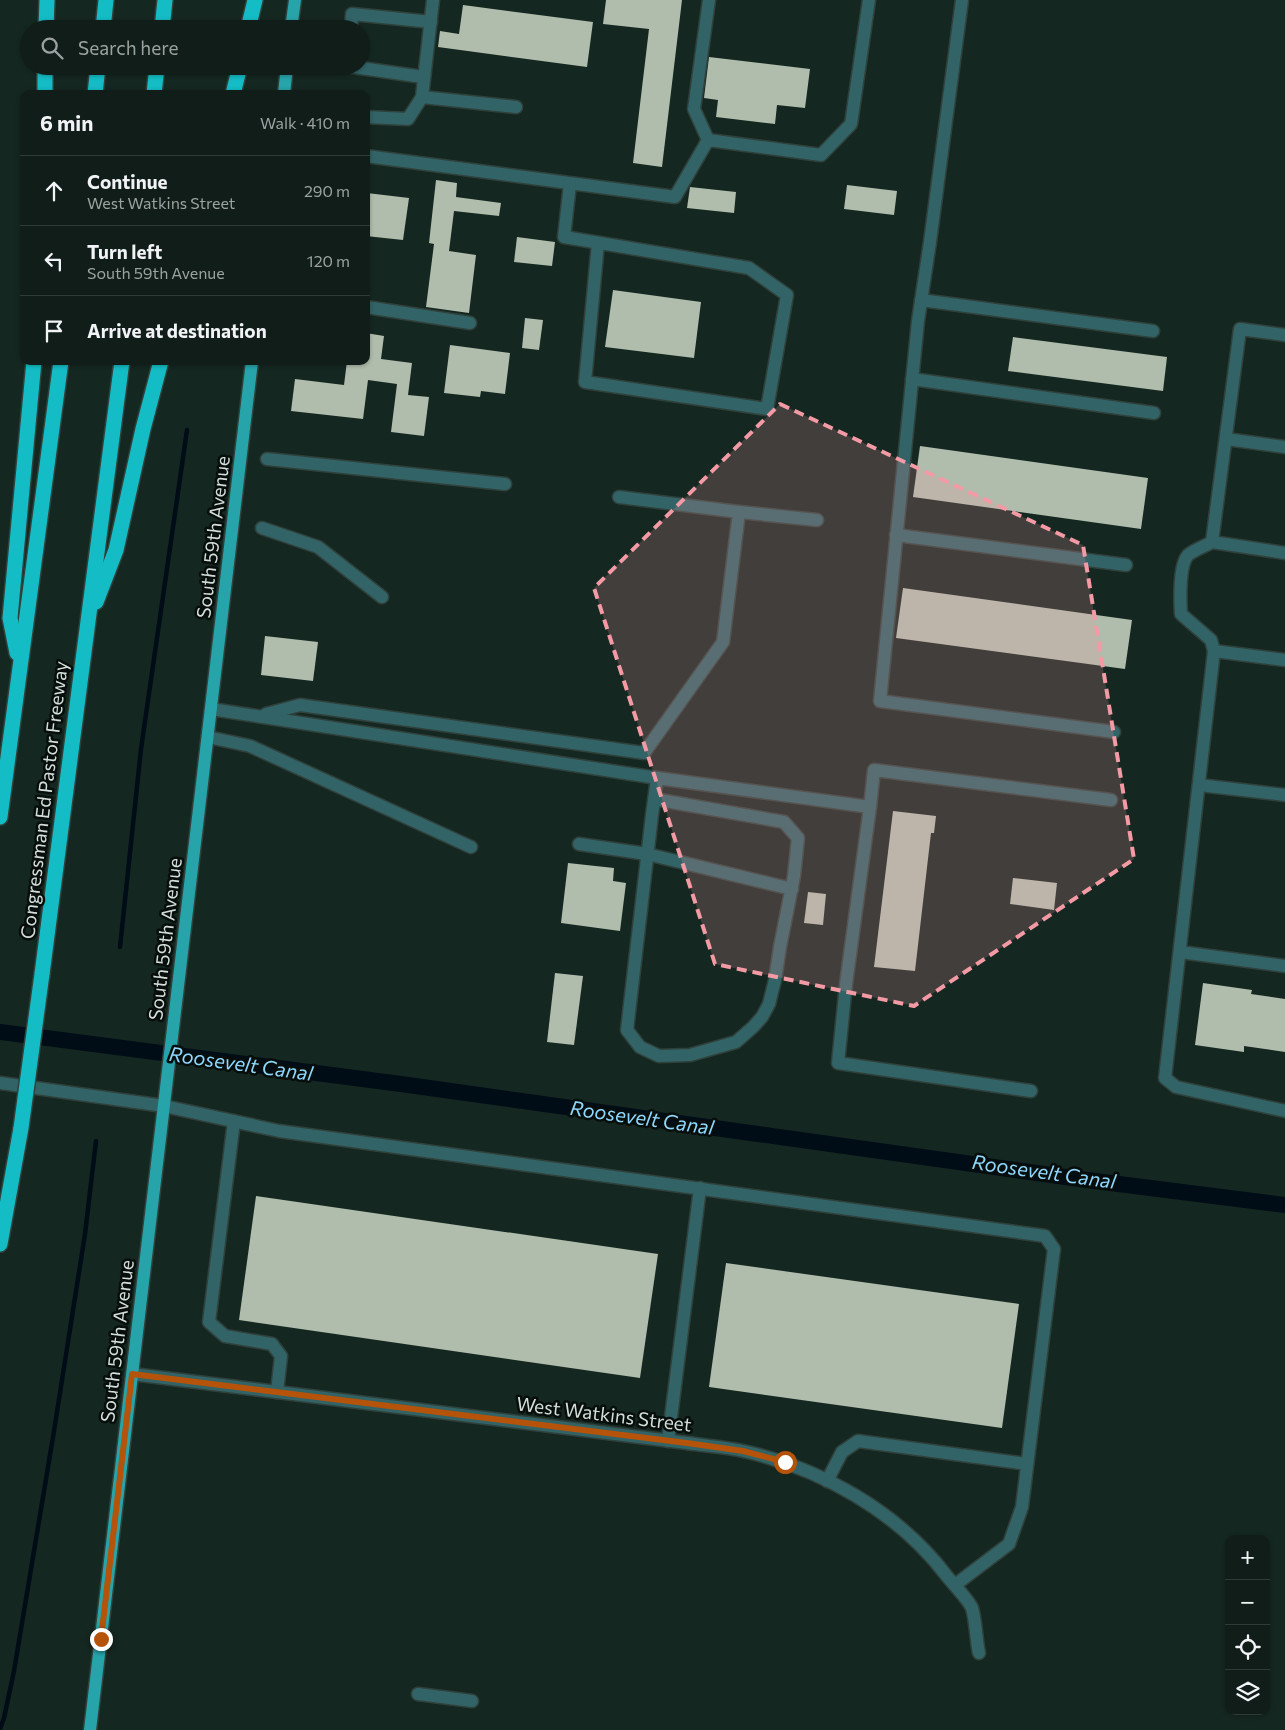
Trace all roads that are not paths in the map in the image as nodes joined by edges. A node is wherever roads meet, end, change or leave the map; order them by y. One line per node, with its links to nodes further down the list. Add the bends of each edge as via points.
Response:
1 (47, 0): 10 (highway)
2 (106, 0): 11 (highway)
3 (165, 0): 12 (highway)
4 (255, 0): 13 (highway)
5 (295, 0): 14 (main road)
6 (433, 0): 16 (street)
7 (709, 0): 32 (street, via 694,109)
8 (869, 0): 32 (street, via 851,124 821,155)
9 (962, 0): 36 (street)
10 (46, 20)
11 (104, 20)
12 (163, 20)
13 (250, 20)
14 (292, 20)
15 (352, 20): 16 (street, via 352,14)
16 (431, 22): 23 (street)
17 (370, 69): 23 (street)
18 (45, 75): 24 (highway)
19 (97, 75): 25 (highway)
20 (156, 75): 26 (highway)
21 (238, 75): 27 (highway)
22 (286, 75): 28 (main road)
23 (424, 77): 29 (street)
24 (45, 90)
25 (95, 90)
26 (154, 90)
27 (234, 90)
28 (284, 90)
29 (422, 97): 30 (street); 31 (street, via 408,119)
30 (516, 107)
31 (370, 117)
32 (708, 140): 34 (street, via 675,196)
33 (370, 157): 34 (street)
34 (570, 184): 35 (street, via 564,237)
35 (598, 243): 35 (street, via 748,268 787,295 767,409 585,382)
36 (921, 300): 39 (street); 46 (street)
37 (370, 308): 38 (street)
38 (470, 323)
39 (1154, 330)
40 (1285, 335): 48 (street, via 1240,329)
41 (34, 365): 64 (highway, via 10,618)
42 (59, 365): 64 (highway)
43 (121, 365): 61 (highway, Congressman Ed Pastor Freeway)
44 (160, 365): 61 (highway, via 116,550)
45 (252, 365): 65 (main road, South 59th Avenue)
46 (912, 379): 47 (street); 56 (street)
47 (1154, 413)
48 (1226, 439): 49 (street); 57 (street)
49 (1285, 447)
50 (267, 459): 51 (street)
51 (505, 484)
52 (619, 497): 53 (street)
53 (738, 512): 54 (street); 66 (street, via 723,642 644,753 300,705)
54 (817, 520)
55 (262, 528): 60 (street, via 318,547)
56 (896, 535): 59 (street); 67 (street, via 880,701)
57 (1212, 542): 58 (street); 62 (street, via 1188,556 1183,566 1180,601 1181,614 1211,640)
58 (1285, 553)
59 (1126, 566)
60 (382, 597)
61 (86, 629): 88 (highway, Congressman Ed Pastor Freeway, bridge, via 21,1128)
62 (1214, 651): 63 (street); 70 (street)
63 (1285, 660)
64 (20, 664): 75 (highway)
65 (211, 709): 66 (street); 68 (main road, South 59th Avenue)
66 (258, 716): 69 (street)
67 (1114, 732)
68 (208, 737): 77 (street, via 250,746); 84 (main road, South 59th Avenue)
69 (657, 778): 72 (street); 74 (street)
70 (1199, 785): 71 (street); 80 (street)
71 (1285, 795)
72 (654, 799): 78 (street); 79 (street, via 784,822 798,838)
73 (1111, 800): 74 (street, via 874,770)
74 (870, 807): 83 (street, via 838,1063)
75 (0, 817)
76 (580, 844): 78 (street)
77 (471, 846)
78 (648, 854): 79 (street); 79 (street, via 627,1030 640,1047 659,1056 690,1054 736,1042 762,1017 775,980)
79 (792, 889)
80 (1180, 952): 81 (street); 85 (street, via 1165,1078 1176,1087)
81 (1285, 966)
82 (0, 1084): 84 (street)
83 (1031, 1091)
84 (164, 1106): 86 (street); 89 (main road, South 59th Avenue)
85 (1285, 1111)
86 (234, 1121): 87 (street, via 279,1131); 90 (street, via 209,1322 225,1336 272,1344 281,1356)
87 (700, 1188): 91 (street); 92 (street, via 1045,1236 1054,1249)
88 (0, 1244)
89 (132, 1374): 90 (street, West Watkins Street); 98 (main road, South 59th Avenue)
90 (277, 1392): 91 (street, West Watkins Street)
91 (668, 1441): 93 (street, West Watkins Street, via 743,1451 785,1462)
92 (1027, 1464): 93 (street, via 858,1441 842,1452); 94 (street, via 1022,1507 1009,1544)
93 (827, 1480): 94 (street, West Watkins Street, via 911,1536)
94 (955, 1586): 95 (street, West Watkins Street, via 971,1607)
95 (978, 1653)
96 (418, 1694): 97 (street)
97 (472, 1701)
98 (90, 1730)

